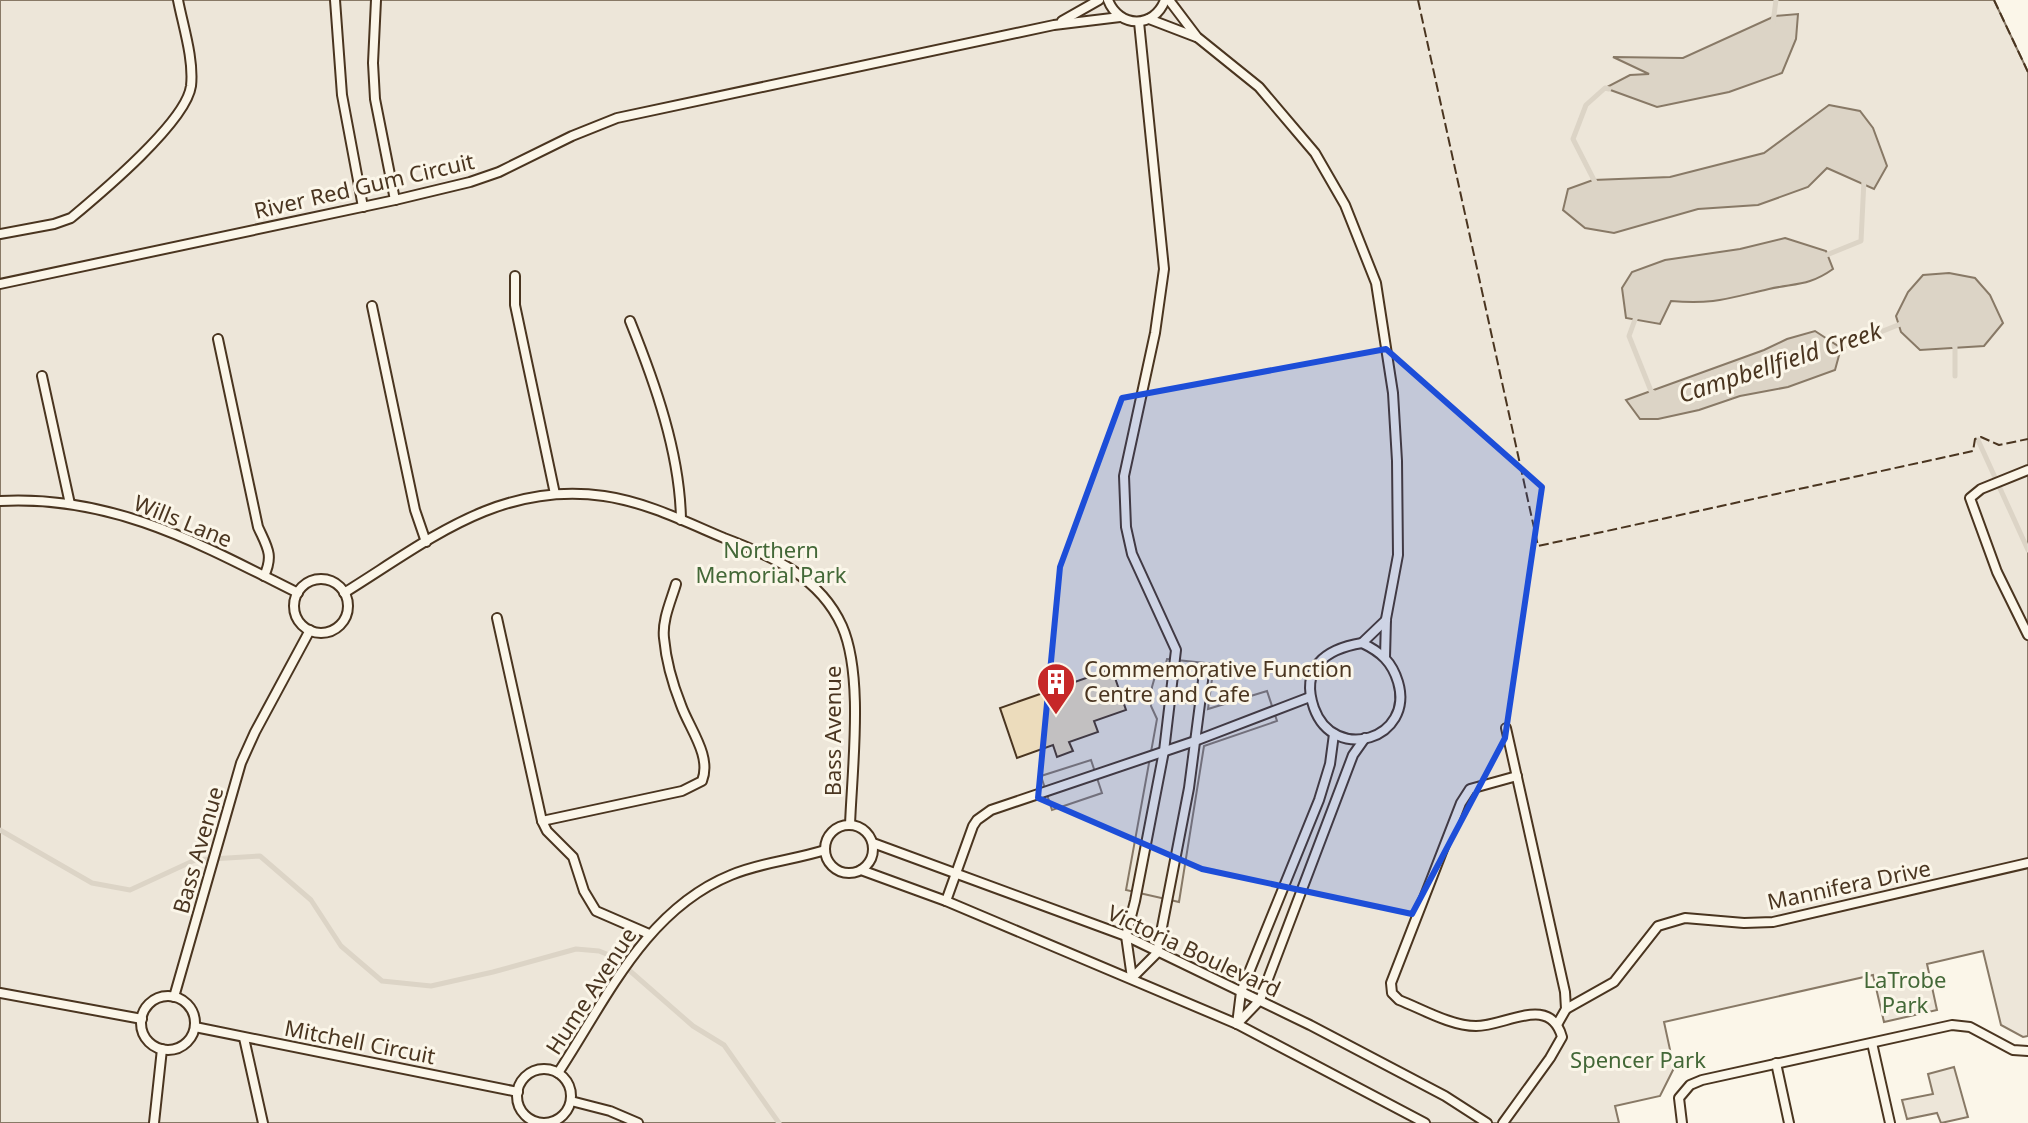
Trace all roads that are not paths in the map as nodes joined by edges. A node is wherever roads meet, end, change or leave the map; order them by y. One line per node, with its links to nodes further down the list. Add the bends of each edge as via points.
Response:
1 (178, 0): 13 (lane, via 191,84 173,122 71,218)
2 (335, 0): 12 (lane, via 342,95)
3 (376, 0): 11 (lane, via 375,99)
4 (1099, 0): 9 (lane, River Red Gum Circuit)
5 (1108, 0): 7 (lane)
6 (1167, 0): 8 (lane); 10 (lane)
7 (1120, 17): 8 (lane); 9 (lane, River Red Gum Circuit)
8 (1144, 21): 10 (lane); 37 (lane, via 1164,269 1124,476 1132,554 1176,650)
9 (1054, 25): 11 (lane, River Red Gum Circuit, via 617,118 499,172)
10 (1197, 37): 31 (lane, via 1259,87 1315,153 1345,205 1376,283 1397,461 1398,555)
11 (395, 200): 12 (lane, River Red Gum Circuit)
12 (363, 207): 15 (lane, River Red Gum Circuit)
13 (0, 234)
14 (515, 276): 21 (lane, via 514,300)
15 (0, 284)
16 (372, 306): 25 (lane)
17 (630, 321): 24 (lane, via 667,431 678,475)
18 (218, 339): 26 (lane, via 258,527 270,552)
19 (42, 376): 23 (lane)
20 (2028, 470): 33 (lane, via 1970,498)
21 (555, 494): 24 (lane, Bass Avenue, via 606,496); 25 (lane, Bass Avenue, via 505,502)
22 (0, 501): 23 (lane, Wills Lane)
23 (70, 504): 26 (lane, Wills Lane, via 143,520)
24 (681, 520): 47 (lane, Bass Avenue, via 804,577 841,625 850,648 854,692)
25 (426, 542): 29 (lane, Bass Avenue)
26 (264, 576): 28 (lane, Wills Lane)
27 (676, 584): 46 (lane, via 664,638 680,703 703,757 702,781 682,791)
28 (298, 593): 29 (lane, via 321,579); 32 (lane, via 294,610)
29 (344, 593): 32 (lane, via 348,609 341,624 326,633)
30 (497, 618): 46 (lane)
31 (1386, 619): 34 (lane); 35 (lane)
32 (310, 630): 60 (lane, Bass Avenue, via 241,763)
33 (2028, 635)
34 (1362, 643): 35 (lane); 38 (lane, via 1333,651 1320,661 1312,674)
35 (1385, 657): 42 (lane, via 1400,689 1397,717 1387,729)
36 (1204, 673): 39 (lane)
37 (1169, 695): 39 (lane); 44 (lane)
38 (1310, 697): 41 (lane, via 1318,719); 43 (lane)
39 (1200, 700): 43 (lane)
40 (1506, 728): 45 (lane)
41 (1334, 734): 42 (lane); 58 (lane, via 1319,800)
42 (1365, 738): 61 (lane, via 1353,755)
43 (1195, 741): 44 (lane); 56 (lane)
44 (1164, 751): 52 (lane, via 982,815); 55 (lane)
45 (1517, 776): 62 (lane); 64 (lane, via 1470,789 1461,803 1391,983 1392,993 1456,1023 1475,1026 1547,1015)
46 (542, 821): 54 (lane, via 573,857 596,911)
47 (850, 825): 48 (lane, via 864,830); 49 (lane, via 829,835)
48 (873, 843): 51 (lane, via 872,858); 52 (lane, Victoria Boulevard)
49 (825, 850): 51 (lane, via 838,870); 54 (lane, Hume Avenue, via 758,865 709,884)
50 (2028, 863): 62 (lane, Mannifera Drive, via 1773,922 1685,918 1658,926 1614,982)
51 (861, 870): 53 (lane)
52 (956, 873): 53 (lane); 55 (lane, Victoria Boulevard)
53 (946, 901): 57 (lane)
54 (649, 934): 72 (lane, Hume Avenue)
55 (1126, 936): 56 (lane, Victoria Boulevard); 57 (lane)
56 (1157, 953): 57 (lane); 58 (lane, Victoria Boulevard)
57 (1132, 978): 65 (lane)
58 (1241, 992): 61 (lane, Victoria Boulevard); 65 (lane)
59 (0, 993): 63 (lane)
60 (174, 997): 63 (lane, via 150,1004); 66 (lane, via 188,1005)
61 (1260, 1000): 65 (lane); 80 (lane, Victoria Boulevard)
62 (1566, 1009): 64 (lane)
63 (142, 1019): 69 (lane, via 148,1041)
64 (1558, 1023): 81 (lane, via 1562,1037)
65 (1237, 1024): 79 (lane)
66 (195, 1027): 67 (lane, Mitchell Circuit); 69 (lane, via 179,1048)
67 (244, 1038): 73 (lane, Mitchell Circuit); 77 (lane)
68 (1872, 1043): 70 (lane, via 1952,1025); 71 (lane); 84 (lane)
69 (162, 1049): 76 (lane)
70 (2028, 1051)
71 (1776, 1063): 82 (lane, via 1690,1085 1679,1098); 83 (lane)
72 (558, 1073): 73 (lane, via 533,1072); 74 (lane, via 569,1085)
73 (518, 1092): 75 (lane)
74 (571, 1101): 75 (lane, via 556,1120); 78 (lane)
75 (530, 1121)
76 (154, 1123)
77 (263, 1123)
78 (638, 1123)
79 (1425, 1123)
80 (1487, 1123)
81 (1503, 1123)
82 (1682, 1123)
83 (1789, 1123)
84 (1890, 1123)

